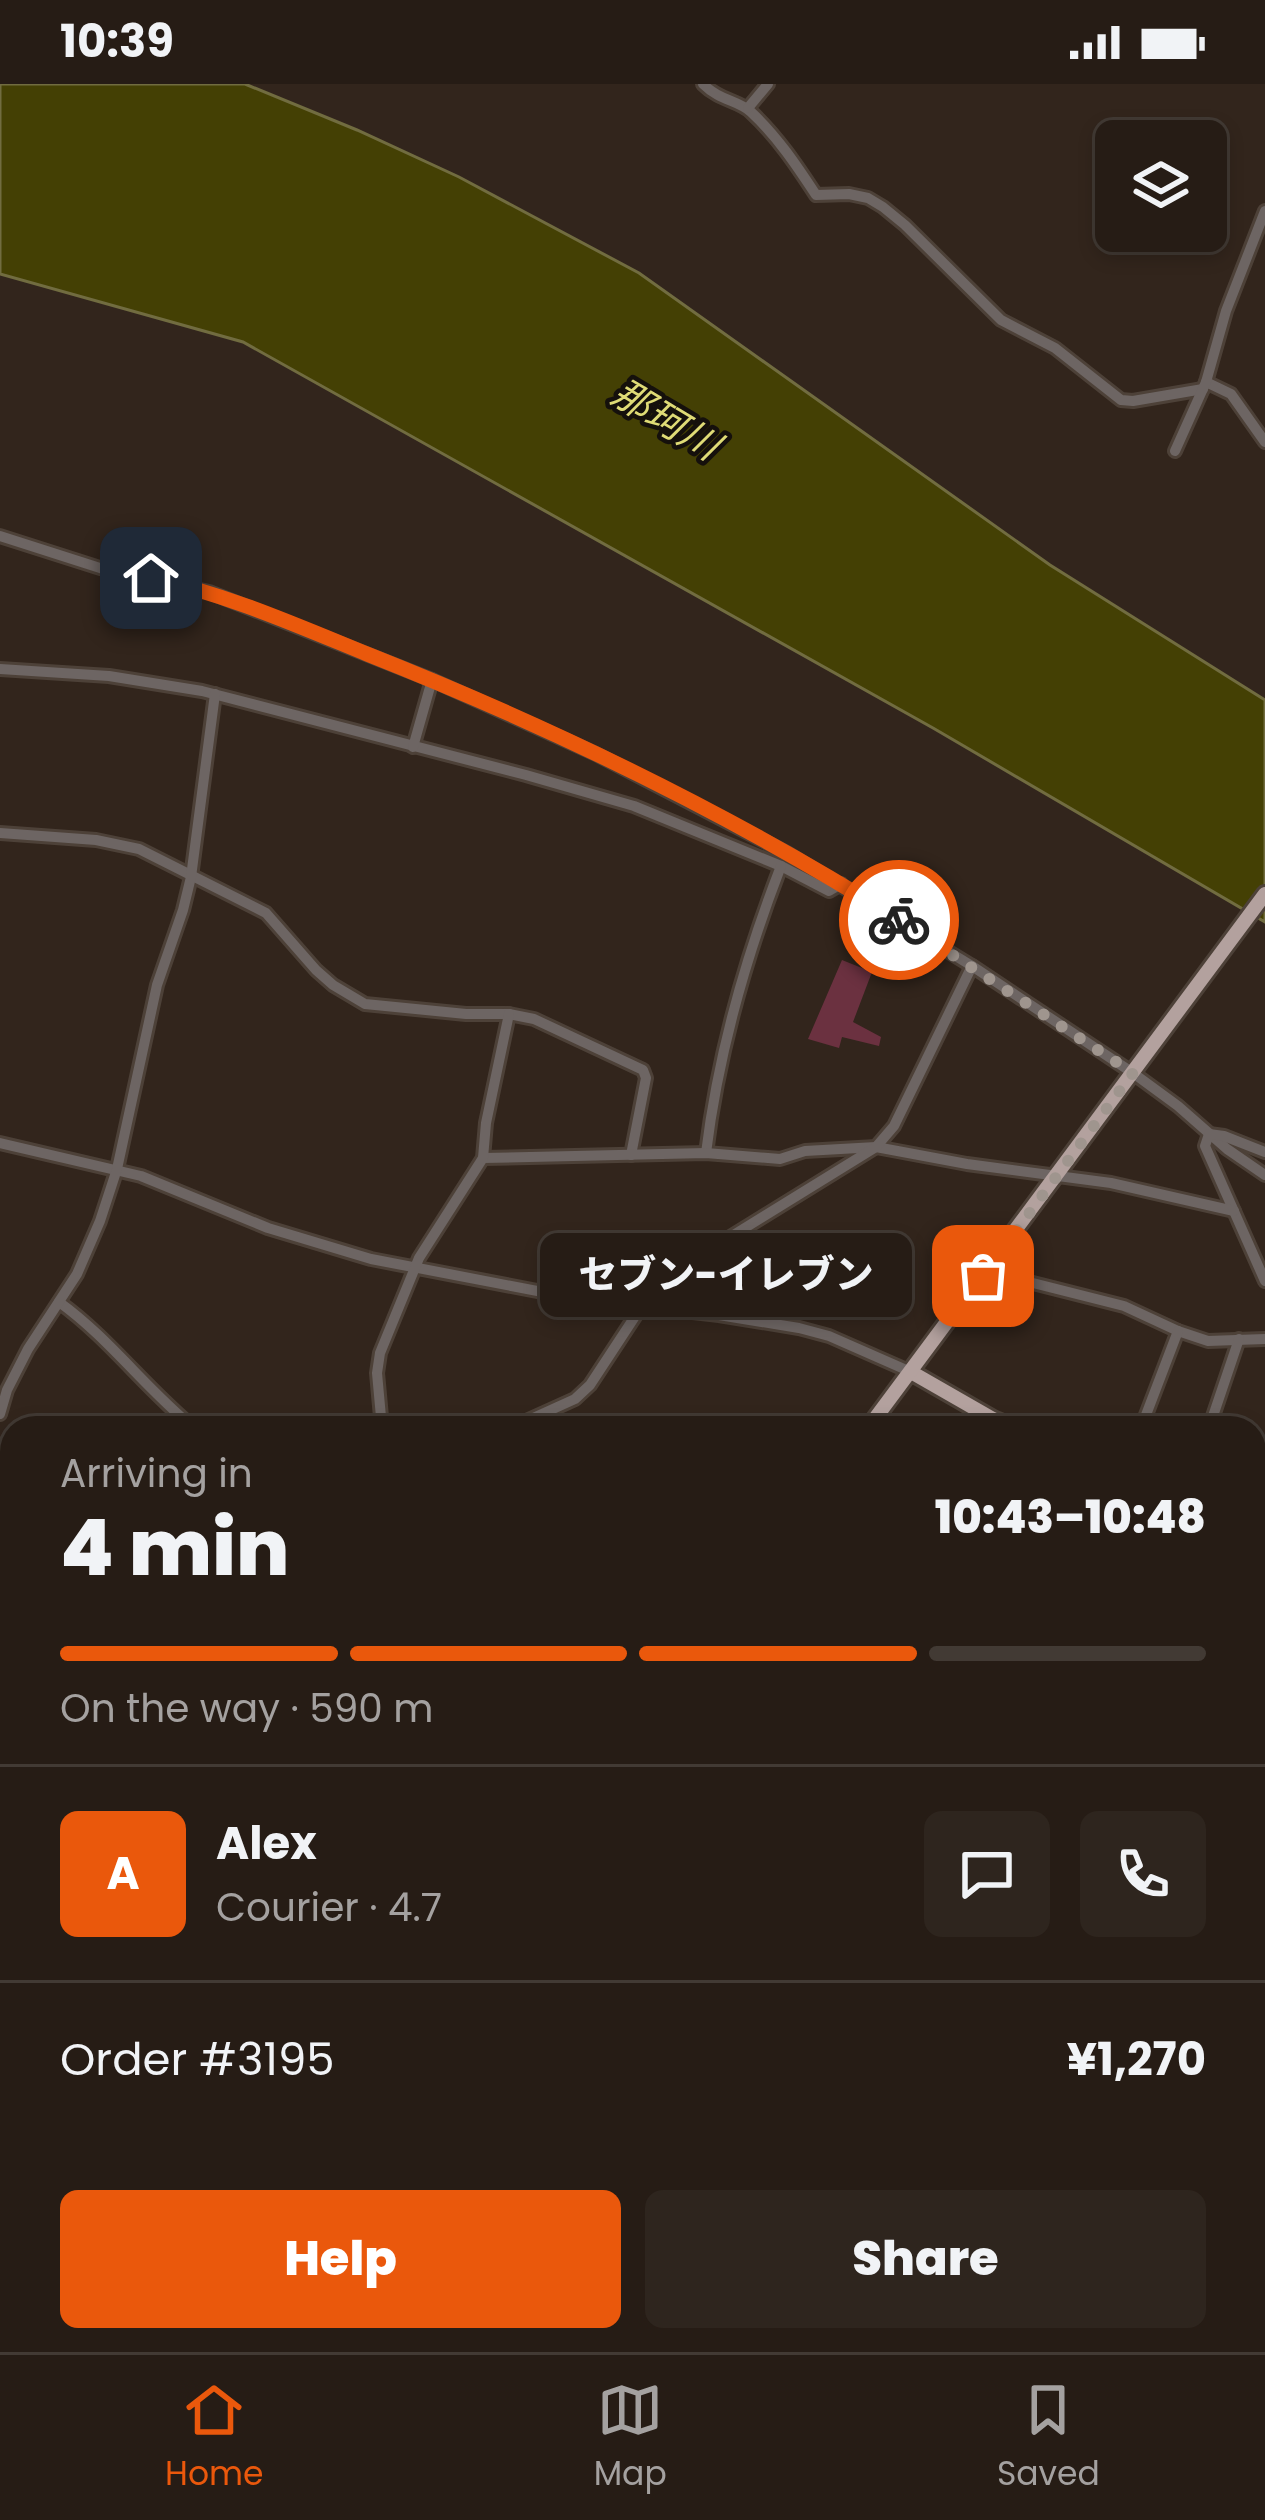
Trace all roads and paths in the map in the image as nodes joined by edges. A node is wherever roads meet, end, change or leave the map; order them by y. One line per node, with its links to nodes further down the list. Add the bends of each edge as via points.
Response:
1 (703, 84): 3 (street)
2 (768, 84): 3 (street)
3 (748, 108): 6 (street, via 816,195 849,194 883,207 1000,320 1055,348 1121,400)
4 (1265, 211): 5 (street)
5 (1260, 240): 6 (street, via 1226,311)
6 (1204, 385): 7 (street, via 1231,394); 8 (street)
7 (1265, 442)
8 (1175, 452)
9 (0, 536): 11 (street, via 209,592)
10 (0, 669): 12 (street)
11 (432, 680): 13 (street); 17 (street, via 596,754)
12 (215, 694): 13 (street); 16 (street)
13 (413, 747): 15 (street, via 634,806)
14 (0, 833): 16 (street, via 139,849)
15 (781, 866): 17 (street, via 830,891); 26 (street, via 723,1048)
16 (191, 877): 20 (street, via 266,913 316,970 365,1004); 29 (street, via 157,985)
17 (841, 884): 19 (street)
18 (1265, 894): 21 (main road)
19 (972, 966): 21 (street); 24 (street)
20 (509, 1014): 27 (street, via 643,1070); 28 (street)
21 (1133, 1073): 22 (street); 31 (main road)
22 (1209, 1134): 25 (street); 30 (street); 32 (street, via 1204,1146)
23 (0, 1143): 29 (street)
24 (876, 1147): 26 (street, via 780,1159); 31 (street); 37 (street, via 664,1278)
25 (1265, 1152)
26 (706, 1153): 27 (street)
27 (631, 1155): 28 (street)
28 (483, 1158): 33 (street)
29 (116, 1169): 33 (street, via 318,1245); 36 (street, via 83,1263)
30 (1265, 1175)
31 (1057, 1176): 32 (street); 34 (main road)
32 (1234, 1210): 35 (street)
33 (416, 1268): 37 (street); 44 (street, via 380,1353)
34 (983, 1276): 38 (street, via 1124,1306); 41 (main road)
35 (1265, 1280)
36 (59, 1302): 42 (street); 43 (street)
37 (641, 1306): 41 (street, via 799,1328); 45 (street, via 590,1385)
38 (1178, 1330): 39 (street, via 1208,1341); 48 (street)
39 (1239, 1339): 40 (street); 49 (street)
40 (1265, 1339)
41 (911, 1372): 46 (main road); 47 (main road)
42 (0, 1414)
43 (182, 1416)
44 (381, 1416)
45 (537, 1416)
46 (877, 1416)
47 (988, 1416)
48 (1146, 1416)
49 (1213, 1416)

